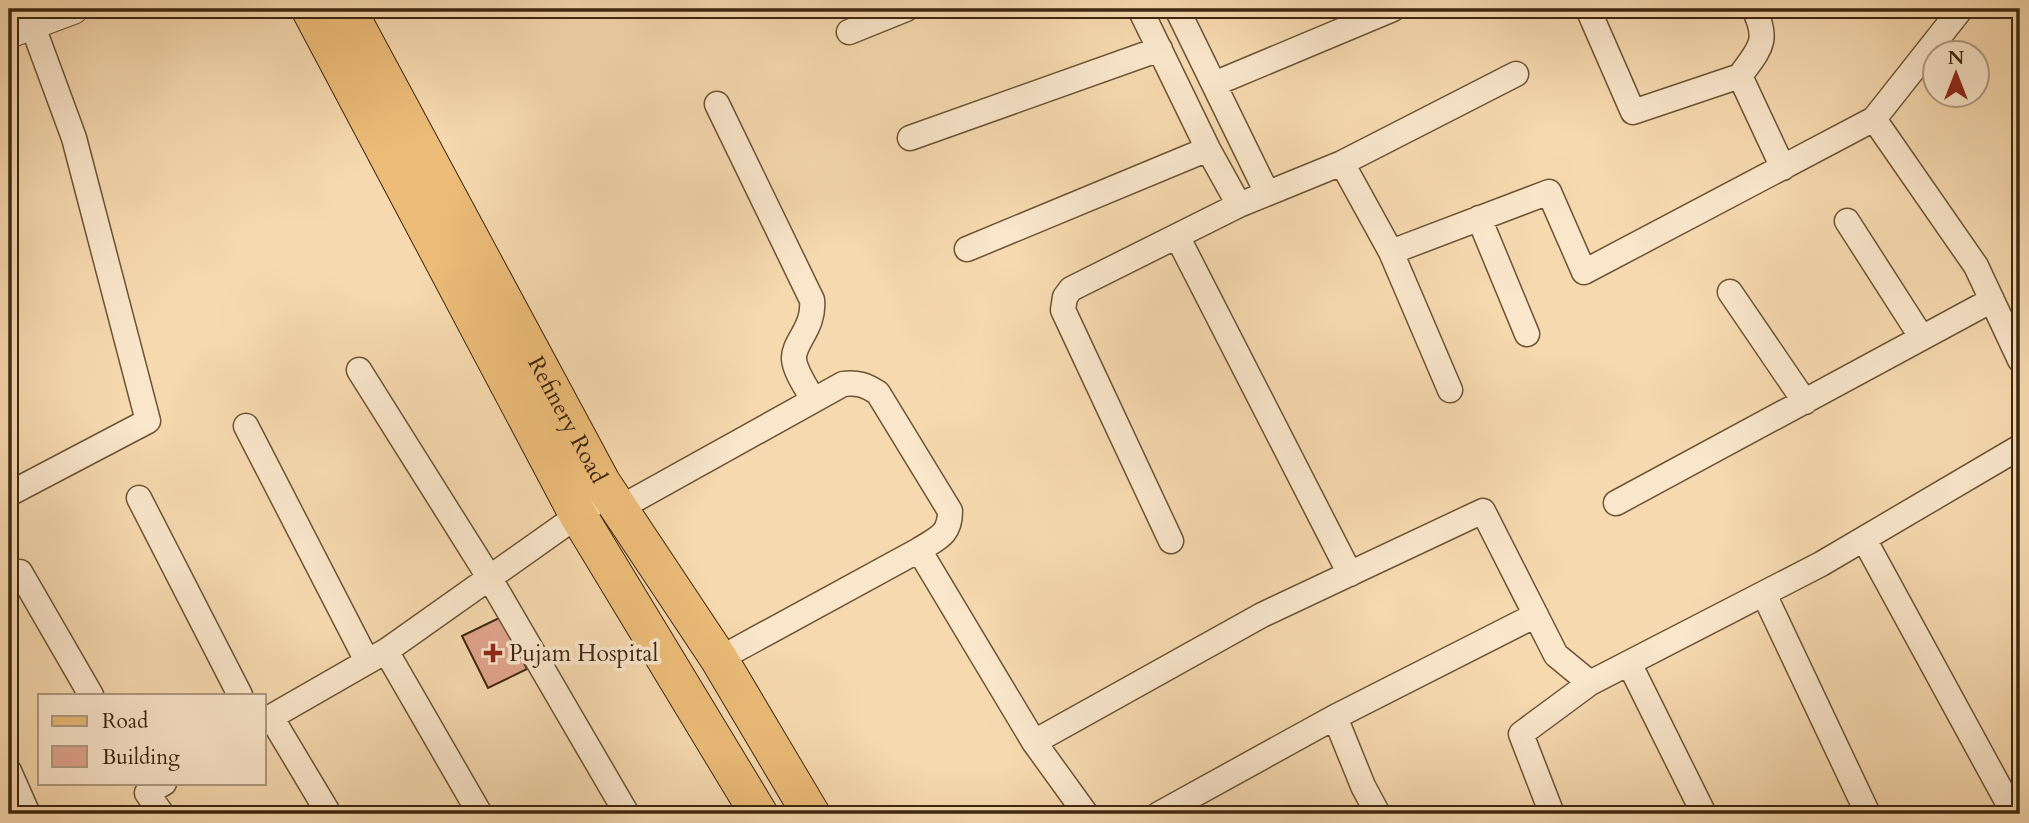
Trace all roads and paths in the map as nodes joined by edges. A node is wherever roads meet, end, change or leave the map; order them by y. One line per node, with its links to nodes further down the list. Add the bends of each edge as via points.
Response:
1 (74, 9): 11 (street)
2 (310, 9): 45 (main road, Refinery Road)
3 (347, 9): 43 (main road, Refinery Road)
4 (906, 9): 12 (street)
5 (1140, 9): 13 (street)
6 (1177, 9): 16 (street)
7 (1393, 9): 16 (street)
8 (1588, 9): 15 (street, via 1633,112)
9 (1754, 9): 15 (street, via 1763,37)
10 (1961, 9): 18 (street)
11 (21, 29): 41 (street, via 74,138 148,421)
12 (849, 32)
13 (1160, 49): 19 (street); 20 (street)
14 (1516, 74): 21 (street)
15 (1740, 76): 22 (street)
16 (1214, 84): 23 (street)
17 (717, 104): 37 (street, via 812,300 810,323 794,359)
18 (1874, 119): 22 (street); 31 (street, via 1976,266)
19 (910, 138)
20 (1208, 149): 24 (street); 28 (street)
21 (1342, 163): 23 (street); 29 (street)
22 (1783, 168): 25 (street, via 1584,272 1549,192)
23 (1267, 193): 24 (street)
24 (1238, 205): 27 (street)
25 (1479, 218): 29 (street); 32 (street)
26 (1847, 220): 33 (street)
27 (1177, 236): 47 (street, via 1071,289 1063,310); 50 (street)
28 (967, 249)
29 (1391, 252): 36 (street)
30 (1730, 292): 38 (street)
31 (1992, 300): 33 (street); 34 (street)
32 (1527, 334)
33 (1922, 338): 38 (street)
34 (2020, 359)
35 (359, 370): 51 (street)
36 (1450, 390)
37 (813, 400): 43 (street); 48 (street, via 843,384 855,383 877,393 950,511 944,534)
38 (1805, 402): 44 (street)
39 (246, 426): 54 (street)
40 (2020, 447): 46 (street)
41 (9, 494)
42 (139, 498): 59 (street)
43 (613, 501): 45 (street); 55 (main road, Refinery Road)
44 (1616, 503)
45 (578, 515): 51 (street); 70 (main road, Refinery Road)
46 (1864, 539): 52 (street); 78 (street)
47 (1171, 541)
48 (919, 550): 55 (street); 62 (street)
49 (20, 572): 58 (street)
50 (1350, 574): 53 (street, via 1483,511); 62 (street, via 1262,615)
51 (489, 577): 54 (street); 69 (street)
52 (1764, 594): 56 (street); 77 (street)
53 (1536, 615): 57 (street, via 1556,655); 60 (street)
54 (376, 656): 61 (street); 68 (street)
55 (719, 659): 71 (main road, Refinery Road)
56 (1629, 663): 57 (street); 76 (street)
57 (1590, 683): 75 (street, via 1521,734)
58 (90, 694)
59 (239, 694)
60 (1335, 717): 73 (street); 74 (street)
61 (268, 719): 67 (street)
62 (1034, 743): 72 (street)
63 (9, 771): 65 (street)
64 (151, 786): 66 (street)
65 (28, 814)
66 (162, 814)
67 (329, 814)
68 (480, 814)
69 (627, 814)
70 (759, 814)
71 (811, 814)
72 (1087, 814)
73 (1159, 814)
74 (1378, 814)
75 (1552, 814)
76 (1704, 814)
77 (1868, 814)
78 (2014, 814)

